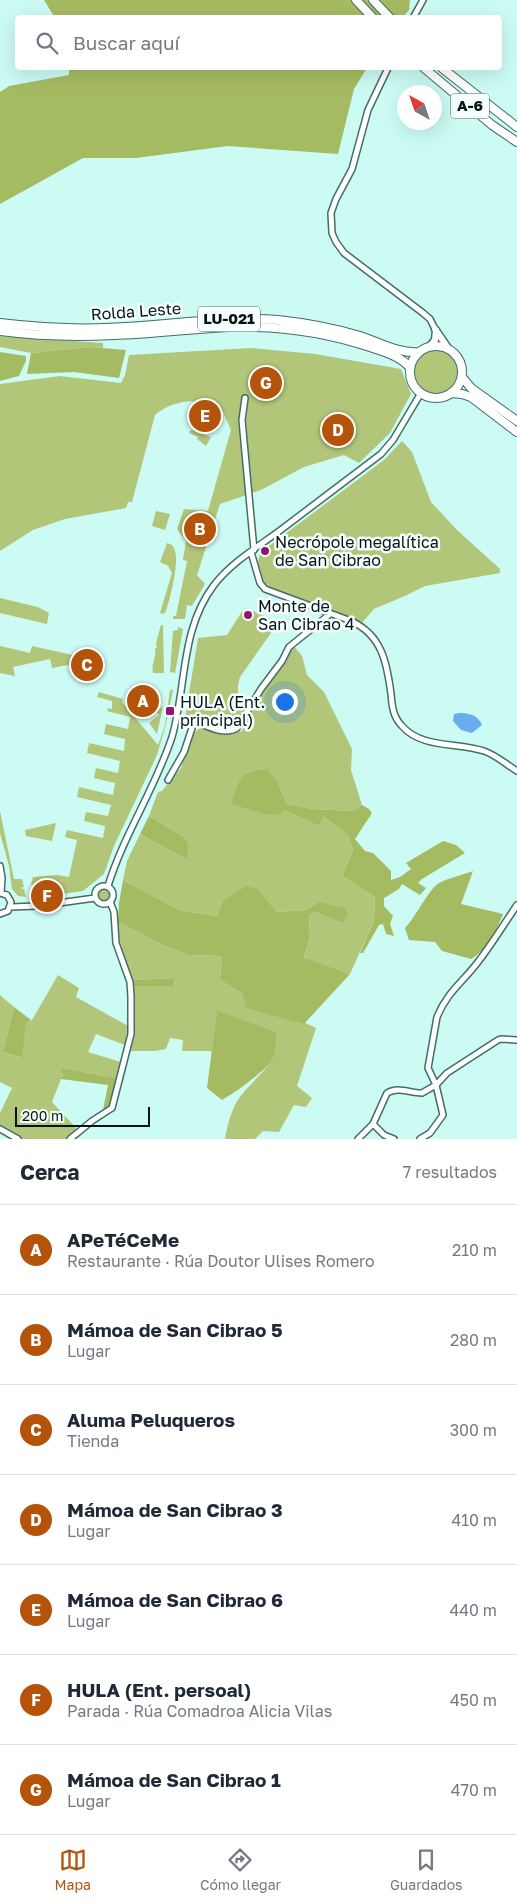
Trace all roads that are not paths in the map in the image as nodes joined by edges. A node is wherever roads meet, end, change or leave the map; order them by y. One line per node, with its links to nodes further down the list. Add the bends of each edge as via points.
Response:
1 (356, 0): 4 (highway)
2 (373, 0): 5 (highway)
3 (423, 0): 6 (street)
4 (369, 15)
5 (387, 15)
6 (415, 15)
7 (387, 70): 13 (street, via 368,110 352,170 331,213 330,227 344,253 423,313)
8 (426, 70): 11 (highway, A-6)
9 (445, 70): 10 (highway, A-6)
10 (517, 127)
11 (517, 142)
12 (0, 322): 17 (highway, Rolda Leste / LU-021, via 91,328 222,319 269,320 328,327 404,352)
13 (435, 329): 15 (main road, via 435,340); 16 (main road)
14 (0, 331): 18 (highway, Rolda Leste / LU-021, via 69,336 220,327 278,328 356,343 397,357)
15 (430, 346): 16 (highway); 17 (highway)
16 (448, 348): 19 (highway, via 460,360)
17 (418, 352): 18 (highway)
18 (410, 368): 20 (highway, via 412,382)
19 (462, 377): 21 (highway); 23 (highway, via 471,388)
20 (421, 393): 21 (highway, via 439,398); 25 (street, via 381,454)
21 (451, 393): 24 (highway, via 471,397)
22 (244, 398): 25 (street, via 242,420)
23 (517, 421)
24 (517, 432)
25 (252, 551): 26 (street, via 260,583 265,589); 30 (street, via 226,572 198,610 189,637 172,735)
26 (330, 614): 27 (street, via 363,626 378,643 389,680 393,709 402,727 422,739 484,751); 28 (street, via 289,646 282,662 237,728 222,731 199,723 192,726 184,752)
27 (517, 771)
28 (168, 780)
29 (0, 866): 31 (street)
30 (108, 886): 32 (street, via 97,888); 33 (street, via 113,892)
31 (0, 893): 35 (street, via 9,898)
32 (95, 898): 33 (street, via 101,904); 35 (street)
33 (110, 902): 43 (street, via 116,943 130,982 131,1034 112,1108)
34 (517, 905): 38 (street, via 477,964 449,994 440,1010 428,1068)
35 (11, 907): 36 (street)
36 (0, 914)
37 (517, 1040): 38 (street, via 498,1040 447,1073)
38 (436, 1085): 39 (street, via 422,1093 395,1089 389,1092); 45 (street, via 444,1115 430,1134)
39 (373, 1124): 41 (street); 44 (street)
40 (0, 1128): 42 (street)
41 (389, 1138)
42 (18, 1139)
43 (70, 1139)
44 (358, 1139)
45 (420, 1139)

